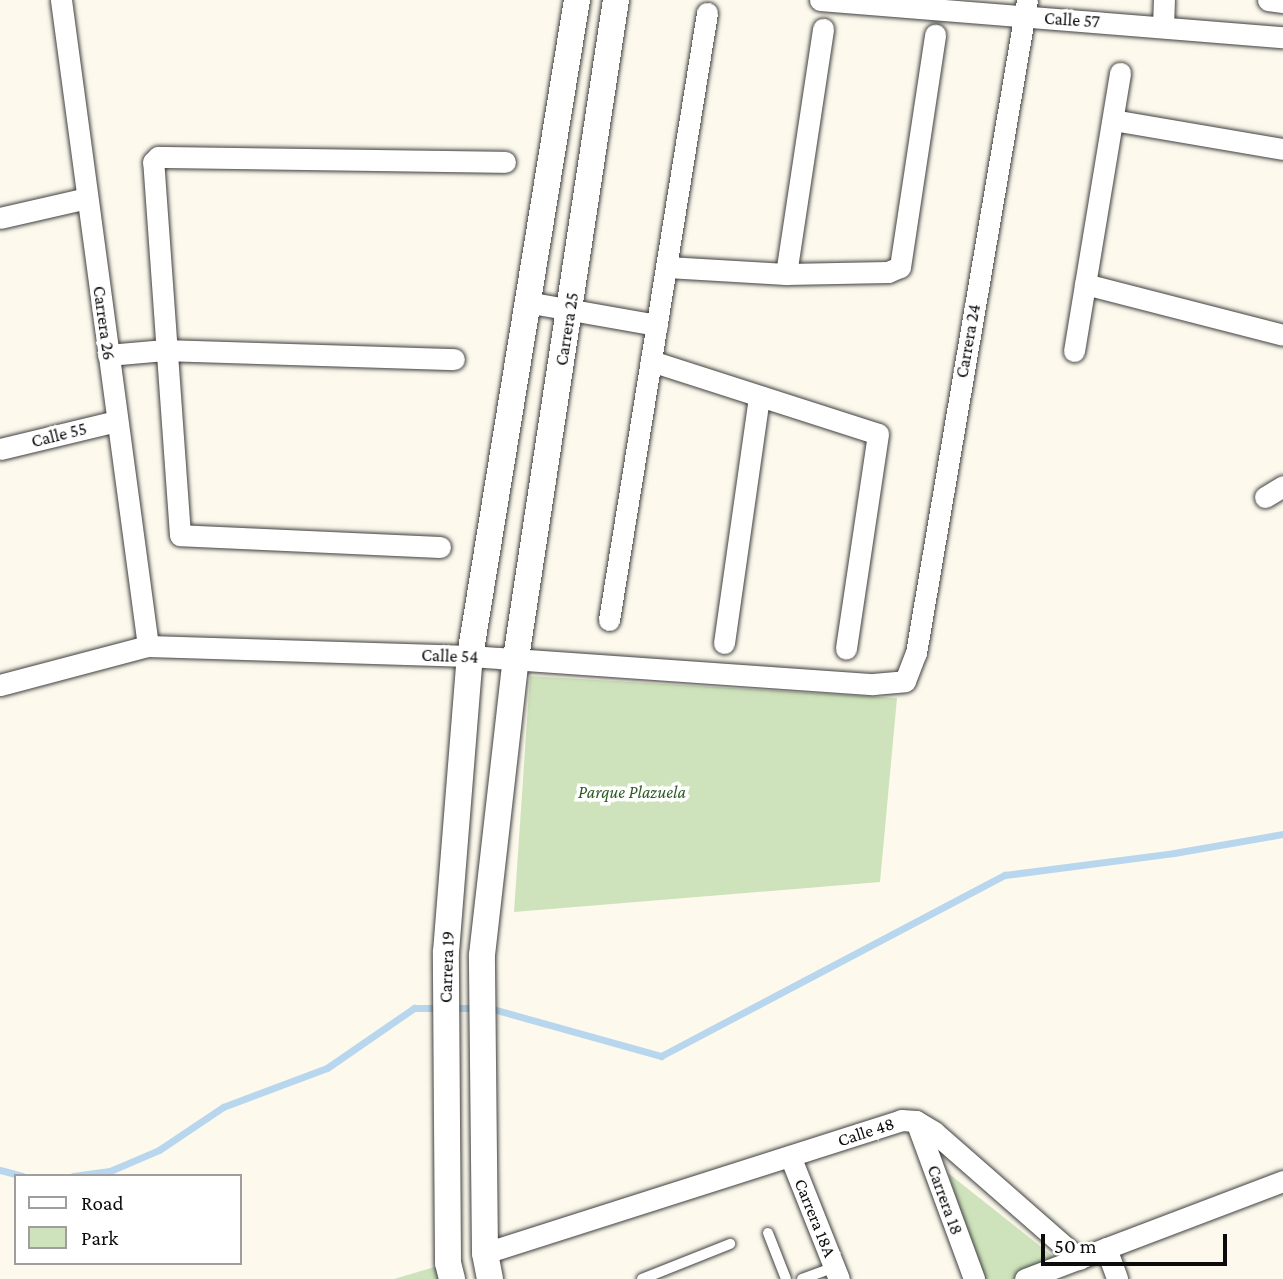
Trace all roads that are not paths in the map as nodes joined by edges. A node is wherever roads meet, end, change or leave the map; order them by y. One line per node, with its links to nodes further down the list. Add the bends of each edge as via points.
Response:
1 (61, 0): 18 (street, Carrera 26)
2 (577, 0): 23 (street)
3 (616, 0): 24 (street, Carrera 25)
4 (820, 0): 8 (street, Calle 57)
5 (1164, 0): 10 (street)
6 (1268, 0): 7 (street)
7 (1283, 2)
8 (1026, 8): 10 (street, Calle 57); 42 (street, Carrera 24, via 916,653)
9 (707, 13): 20 (street)
10 (1163, 27): 13 (street, Calle 57)
11 (824, 29): 21 (street)
12 (936, 35): 21 (street, via 900,267 888,272)
13 (1283, 37)
14 (1120, 73): 15 (street)
15 (1113, 120): 16 (street); 22 (street)
16 (1283, 149)
17 (505, 162): 27 (street, via 155,159)
18 (87, 198): 19 (street); 29 (street, Carrera 26)
19 (0, 218)
20 (667, 267): 21 (street); 25 (street)
21 (786, 274)
22 (1085, 284): 26 (street); 28 (street)
23 (526, 302): 24 (street); 40 (street)
24 (570, 310): 25 (street); 41 (street, Carrera 25)
25 (657, 325): 31 (street)
26 (1283, 335)
27 (165, 350): 29 (street); 30 (street); 35 (street, via 177,530 183,537)
28 (1074, 351)
29 (108, 355): 33 (street, Carrera 26)
30 (454, 359)
31 (650, 361): 32 (street); 36 (street)
32 (759, 396): 37 (street); 39 (street, via 878,434)
33 (117, 421): 34 (street, Calle 55); 38 (street, Carrera 26)
34 (0, 449)
35 (440, 547)
36 (609, 620)
37 (724, 643)
38 (148, 646): 40 (street, Calle 54); 43 (street, Calle 54)
39 (846, 649)
40 (470, 656): 41 (street, Calle 54); 53 (street, Carrera 19, via 446,952 448,1264)
41 (516, 658): 42 (street, Calle 54, via 873,684); 50 (street, Carrera 19, via 482,955)
42 (905, 681)
43 (0, 685)
44 (916, 1121): 45 (street, Calle 48, via 901,1120); 51 (street, Calle 48); 58 (street, Carrera 18)
45 (790, 1156): 50 (street, Calle 48); 52 (street, Carrera 18A)
46 (1283, 1181): 49 (street)
47 (768, 1233): 56 (lane)
48 (730, 1244): 55 (lane)
49 (1105, 1248): 51 (street); 60 (street)
50 (485, 1253): 54 (street, Carrera 19)
51 (1079, 1259): 59 (street)
52 (837, 1273): 57 (lane)
53 (452, 1279)
54 (490, 1279)
55 (642, 1279)
56 (786, 1279)
57 (802, 1279)
58 (974, 1279)
59 (1026, 1279)
60 (1117, 1279)

